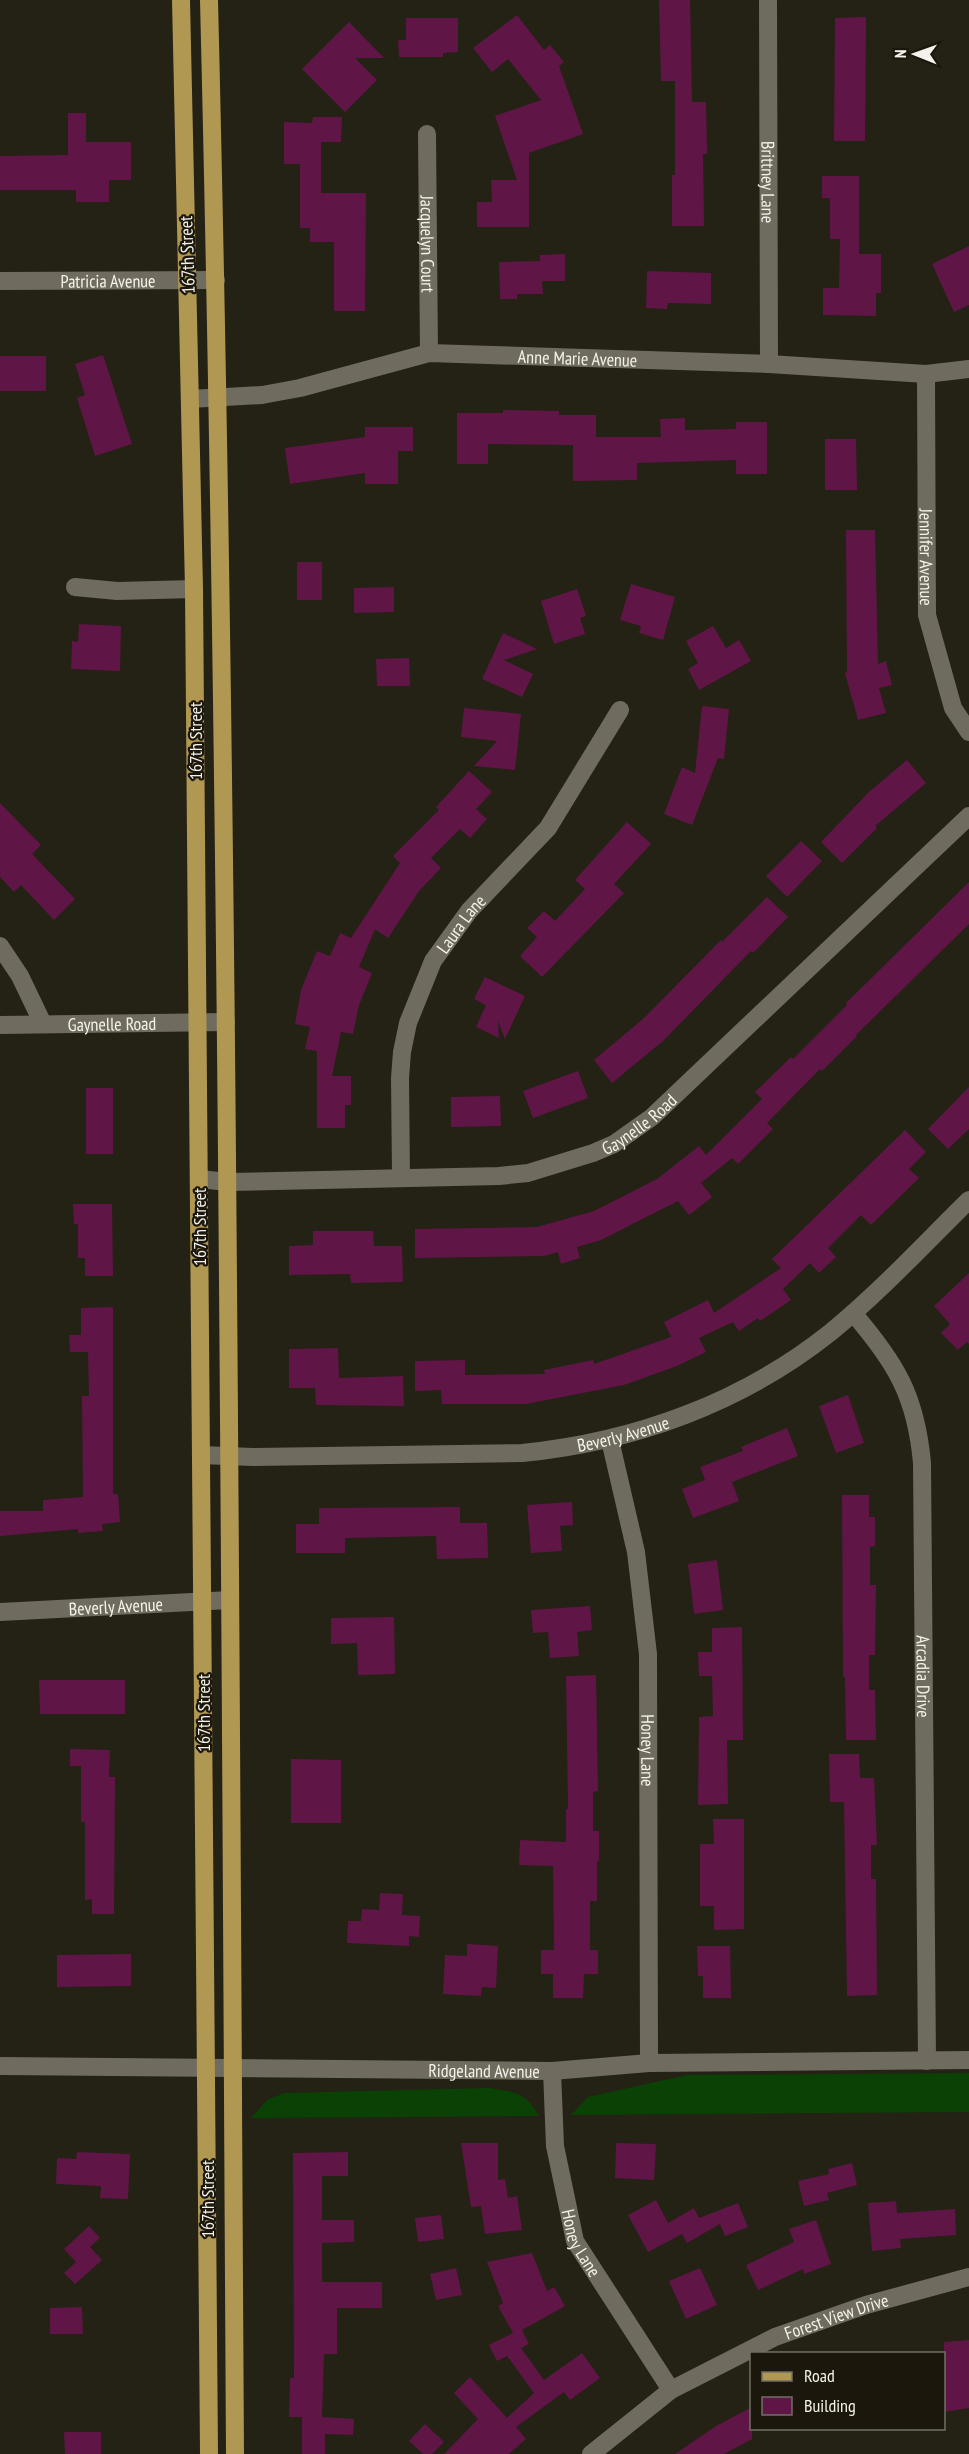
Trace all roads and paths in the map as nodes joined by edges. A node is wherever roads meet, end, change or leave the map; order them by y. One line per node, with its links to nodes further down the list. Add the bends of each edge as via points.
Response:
1 (181, 0): 5 (main road, 167th Street)
2 (209, 0): 6 (main road, 167th Street)
3 (768, 0): 9 (street, Brittney Lane)
4 (427, 134): 8 (street, Jacquelyn Court)
5 (188, 279): 6 (street, Patricia Avenue); 7 (street, Patricia Avenue); 12 (main road, 167th Street)
6 (216, 280): 13 (main road, 167th Street)
7 (0, 281)
8 (429, 353): 9 (street, Anne Marie Avenue); 13 (street, Anne Marie Avenue, via 300,388)
9 (769, 364): 11 (street, Anne Marie Avenue)
10 (969, 369): 11 (street, Anne Marie Avenue)
11 (926, 375): 17 (street, Jennifer Avenue, via 927,615 953,708)
12 (190, 399): 13 (street, Anne Marie Avenue); 15 (main road, 167th Street)
13 (218, 399): 21 (main road, 167th Street)
14 (75, 587): 15 (street, via 117,591)
15 (194, 589): 20 (main road, 167th Street)
16 (620, 710): 24 (street, Laura Lane, via 548,828 469,911 433,961 408,1023 402,1052)
17 (969, 732)
18 (969, 816): 24 (street, Gaynelle Road, via 652,1117 624,1137 593,1153 528,1173)
19 (0, 946): 22 (street, via 20,976)
20 (198, 1022): 21 (street, Gaynelle Road); 22 (street, Gaynelle Road); 25 (main road, 167th Street)
21 (226, 1022): 26 (main road, 167th Street)
22 (43, 1024): 23 (street, Gaynelle Road)
23 (0, 1025)
24 (401, 1177): 26 (street, Gaynelle Road)
25 (199, 1179): 26 (street, Gaynelle Road); 30 (main road, 167th Street)
26 (228, 1182): 31 (main road, 167th Street)
27 (969, 1200): 28 (street, Beverly Avenue)
28 (853, 1312): 29 (street, Beverly Avenue, via 789,1362 702,1410); 36 (street, Arcadia Drive, via 896,1368 915,1412 920,1436)
29 (610, 1440): 31 (street, Beverly Avenue, via 522,1453); 37 (street, Honey Lane, via 636,1552 648,1654)
30 (201, 1455): 31 (street, Beverly Avenue); 33 (main road, 167th Street)
31 (229, 1457): 32 (main road, 167th Street)
32 (230, 1600): 33 (street, Beverly Avenue); 40 (main road, 167th Street)
33 (202, 1602): 34 (street, Beverly Avenue); 39 (main road, 167th Street)
34 (0, 1612)
35 (969, 2060): 36 (street, Ridgeland Avenue)
36 (927, 2061): 37 (street, Ridgeland Avenue)
37 (649, 2064): 41 (street, Ridgeland Avenue)
38 (0, 2066): 39 (street, Ridgeland Avenue)
39 (206, 2067): 40 (street, Ridgeland Avenue); 44 (main road, 167th Street)
40 (233, 2068): 41 (street, Ridgeland Avenue); 45 (main road, 167th Street)
41 (552, 2071): 43 (street, Honey Lane, via 555,2146 575,2241)
42 (969, 2277): 43 (street, Forest View Drive, via 866,2305 775,2337)
43 (671, 2390): 46 (street, Forest View Drive)
44 (209, 2454)
45 (235, 2454)
46 (591, 2454)

